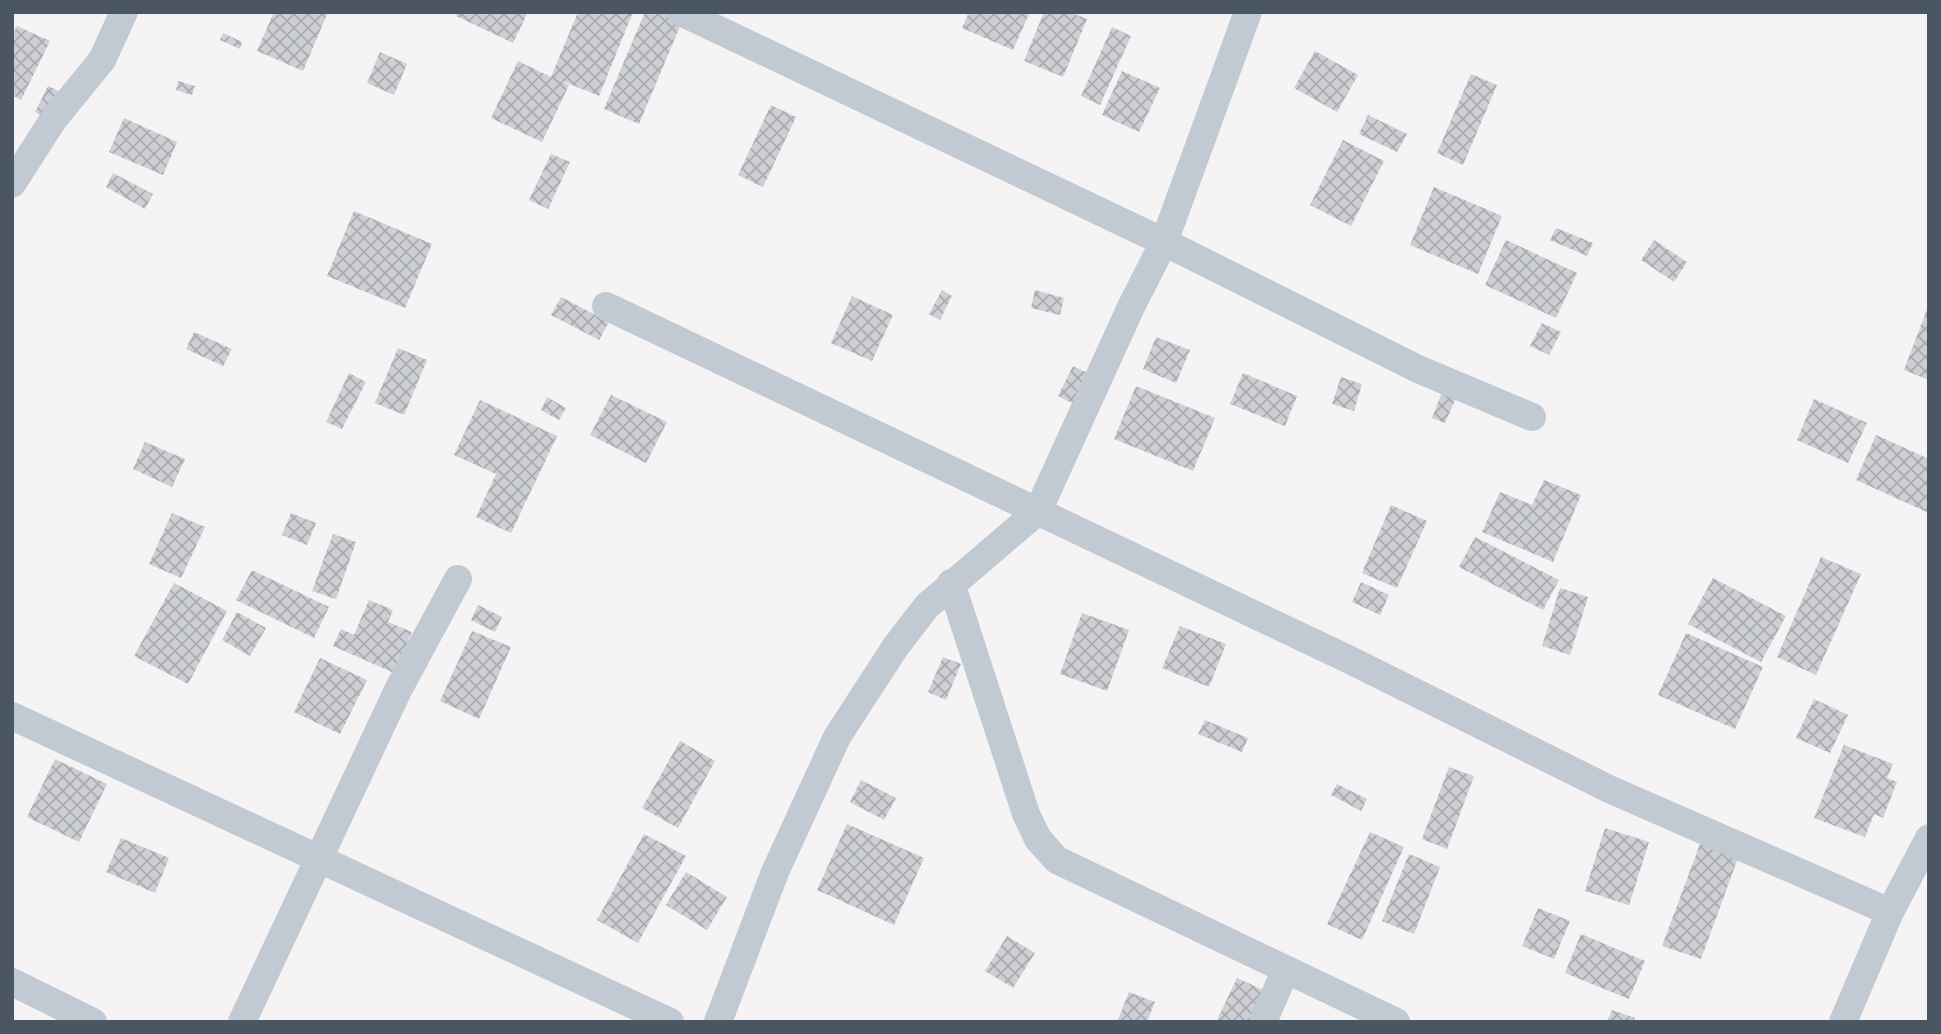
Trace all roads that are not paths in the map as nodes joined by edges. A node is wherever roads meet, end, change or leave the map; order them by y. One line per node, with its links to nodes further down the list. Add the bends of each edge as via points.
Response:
1 (124, 12): 4 (street, via 102,60 53,120)
2 (681, 12): 5 (street)
3 (1248, 12): 5 (street)
4 (12, 184)
5 (1164, 242): 7 (street, via 1418,369); 8 (street)
6 (606, 306): 8 (street)
7 (1532, 417)
8 (1038, 511): 10 (street); 14 (street, via 1609,789)
9 (458, 579): 13 (street)
10 (951, 583): 15 (street, via 1038,839 1057,860); 20 (street, via 896,646 837,737 775,872)
11 (12, 716): 13 (street)
12 (1929, 838): 14 (street)
13 (318, 856): 18 (street); 19 (street)
14 (1890, 912): 23 (street)
15 (1286, 971): 21 (street); 22 (street)
16 (12, 982): 17 (street)
17 (93, 1022)
18 (242, 1022)
19 (670, 1022)
20 (718, 1022)
21 (1263, 1022)
22 (1396, 1022)
23 (1843, 1022)

